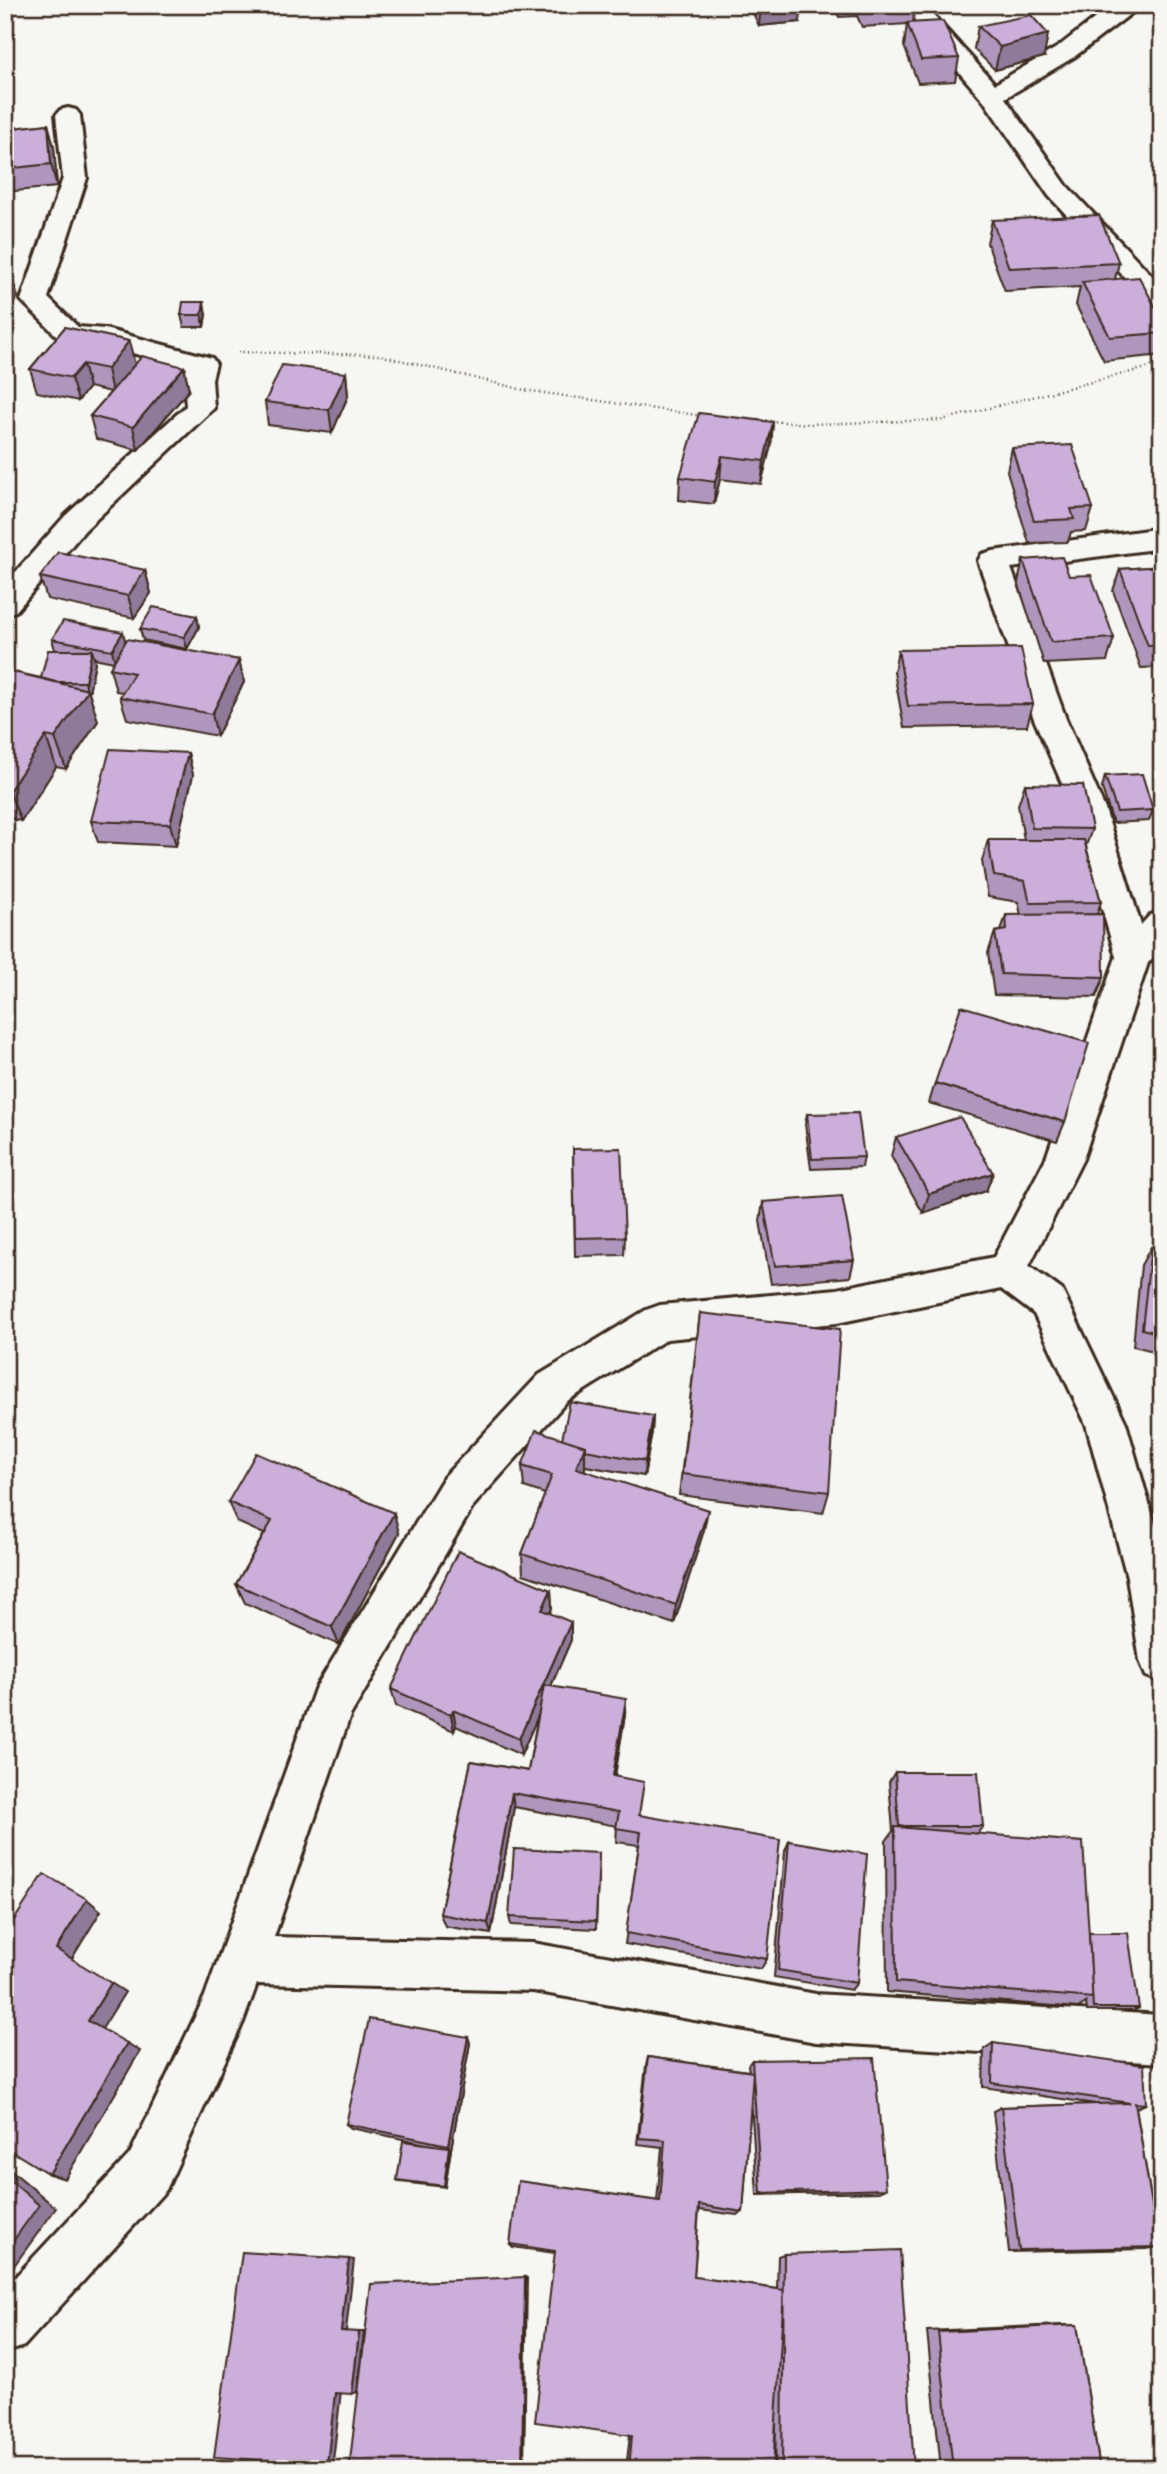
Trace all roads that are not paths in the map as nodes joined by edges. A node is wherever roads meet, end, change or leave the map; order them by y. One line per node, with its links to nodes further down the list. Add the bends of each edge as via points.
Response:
1 (912, 5): 3 (street)
2 (1131, 5): 3 (street, via 1066,52)
3 (992, 96): 5 (street, via 1058,191)
4 (68, 115): 7 (street, via 75,178 34,300 70,334 105,337 202,364 200,408 75,523)
5 (1162, 302)
6 (1162, 538): 9 (street, via 993,561 1050,719 1089,809)
7 (5, 604)
8 (1162, 924): 9 (street)
9 (1133, 957): 10 (street, via 1064,1159)
10 (1007, 1271): 11 (street, via 1048,1302 1106,1423 1148,1577); 12 (street, via 837,1306 660,1322 553,1388 459,1491 331,1705)
11 (1162, 1661)
12 (243, 1960): 13 (street, via 533,1968 816,2018); 14 (street, via 148,2172)
13 (1162, 2039)
14 (5, 2327)

